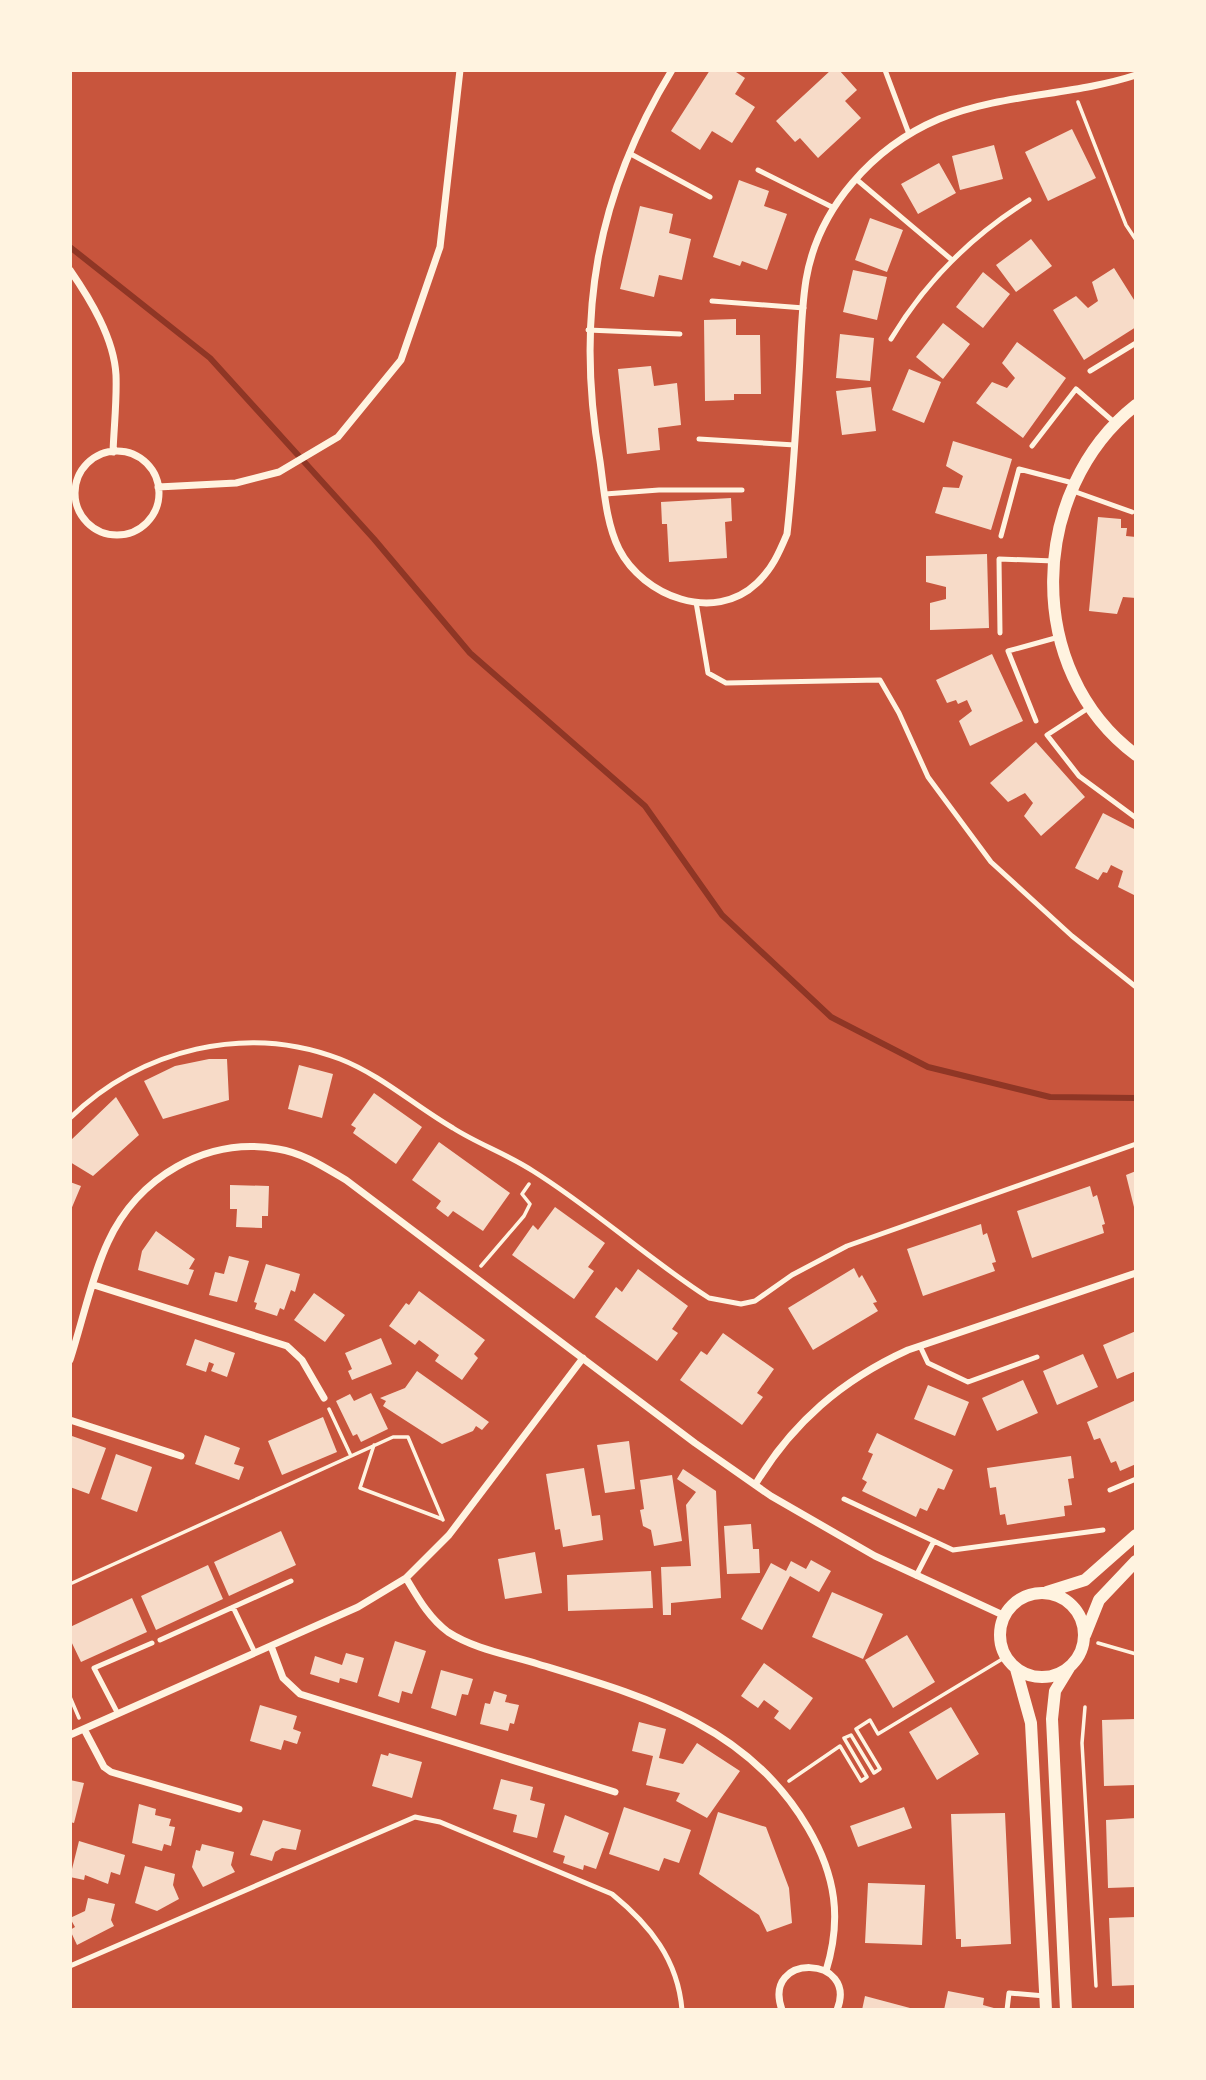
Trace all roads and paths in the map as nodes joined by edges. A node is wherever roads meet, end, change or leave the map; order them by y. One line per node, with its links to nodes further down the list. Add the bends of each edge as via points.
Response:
1 (460, 70): 29 (street, via 440,247 401,360 338,438 279,472 236,482)
2 (672, 70): 7 (street)
3 (885, 70): 6 (lane)
4 (1136, 75): 5 (street)
5 (1074, 90): 6 (street, via 971,108); 13 (path, via 1126,225)
6 (909, 134): 9 (street)
7 (629, 153): 10 (lane); 18 (street, via 601,237)
8 (758, 170): 12 (lane)
9 (856, 179): 12 (street); 14 (lane)
10 (710, 197)
11 (1029, 201): 14 (lane)
12 (834, 208): 17 (street, via 814,250)
13 (1136, 240)
14 (952, 260): 20 (lane, via 923,292)
15 (70, 270): 28 (street, via 109,342 116,373)
16 (712, 301): 17 (lane)
17 (804, 308): 26 (street)
18 (588, 330): 19 (lane); 32 (street, via 589,381)
19 (680, 334)
20 (891, 340)
21 (1136, 343): 22 (lane)
22 (1090, 371)
23 (1136, 405): 24 (street)
24 (1115, 423): 27 (lane, via 1076,389); 30 (street, via 1083,463)
25 (699, 439): 26 (lane)
26 (795, 444): 36 (street, via 787,534 774,564 755,585 732,598)
27 (1032, 446)
28 (113, 452): 29 (street, via 134,455 146,463); 29 (street, via 95,457 77,479 77,507 94,528 107,534 134,532 153,513)
29 (158, 486)
30 (1071, 487): 33 (lane); 34 (lane, via 1019,469); 35 (street)
31 (742, 490): 32 (lane)
32 (605, 495): 36 (street, via 618,547 634,572 655,589 680,600)
33 (1132, 512)
34 (1001, 536)
35 (1054, 561): 37 (lane, via 999,559); 38 (street)
36 (696, 601): 43 (lane, via 708,673 726,682 880,680 928,778 991,862)
37 (1000, 633)
38 (1059, 636): 39 (street, via 1075,682); 40 (lane, via 1008,651)
39 (1090, 707): 41 (street); 42 (lane, via 1047,735 1079,776)
40 (1036, 721)
41 (1136, 755)
42 (1136, 818)
43 (1136, 987)
44 (70, 1118): 46 (lane, via 125,1075 165,1057 207,1046 251,1042 296,1046 341,1059 383,1081 461,1134)
45 (1136, 1144): 46 (lane, via 847,1246 792,1275 770,1293 741,1304 709,1298)
46 (536, 1173): 48 (path, via 522,1195 530,1204 524,1216)
47 (1136, 1273): 50 (street)
48 (473, 1275): 49 (street, via 312,1160 247,1145 216,1149 188,1160 139,1195 107,1244); 52 (street)
49 (94, 1285): 53 (street); 54 (street, via 287,1346 302,1360)
50 (920, 1346): 51 (lane, via 928,1363 968,1382); 60 (street, via 873,1367 824,1400 780,1446)
51 (1037, 1357)
52 (583, 1359): 60 (street); 65 (street)
53 (70, 1360)
54 (324, 1398): 58 (path)
55 (70, 1420): 57 (street)
56 (374, 1445): 58 (path); 63 (path, via 408,1437); 63 (path, via 359,1488)
57 (181, 1456)
58 (351, 1456): 72 (path)
59 (1136, 1479): 61 (lane)
60 (755, 1485): 69 (street, via 841,1538)
61 (1110, 1490)
62 (844, 1499): 67 (lane)
63 (442, 1519): 65 (path)
64 (1103, 1530): 67 (lane, via 953,1550)
65 (449, 1535): 70 (street)
66 (1136, 1535): 73 (street, via 1085,1580)
67 (934, 1541): 69 (lane)
68 (1136, 1561): 76 (street, via 1100,1600)
69 (916, 1576): 75 (street)
70 (406, 1578): 79 (street, via 358,1607); 90 (street, via 426,1611 457,1637 667,1706 743,1752)
71 (291, 1581): 74 (lane)
72 (70, 1584)
73 (1039, 1593): 75 (street, via 1021,1598); 76 (street, via 1069,1603 1081,1619)
74 (233, 1607): 77 (lane); 80 (lane)
75 (1005, 1616): 82 (street, via 1000,1633)
76 (1084, 1639): 81 (path); 83 (street)
77 (160, 1640)
78 (152, 1643): 87 (lane, via 94,1668)
79 (271, 1646): 80 (street); 91 (street, via 283,1678 300,1694)
80 (256, 1653): 87 (street)
81 (1136, 1654)
82 (1006, 1657): 84 (street); 90 (path, via 878,1734 870,1720 856,1729 880,1769 874,1773 851,1735 844,1738 867,1777 861,1781 840,1746)
83 (1069, 1668): 84 (street, via 1040,1678); 102 (street, via 1055,1691 1052,1719)
84 (1016, 1669): 96 (street, via 1031,1717)
85 (70, 1697): 88 (path)
86 (1085, 1707): 95 (path, via 1082,1743)
87 (118, 1714): 88 (street)
88 (85, 1729): 89 (street); 92 (street, via 111,1772)
89 (70, 1735)
90 (779, 1788): 94 (street, via 817,1842 829,1875 836,1908 835,1940)
91 (615, 1792)
92 (239, 1809)
93 (70, 1966): 97 (lane, via 415,1817 440,1822 612,1894 633,1911 663,1948 679,1987)
94 (826, 1971): 98 (street, via 807,1966 790,1973 780,1990); 99 (street, via 838,1986)
95 (1096, 1986)
96 (1045, 1996): 100 (lane, via 1009,1993); 101 (street)
97 (682, 2010)
98 (782, 2010)
99 (837, 2010)
100 (1007, 2010)
101 (1046, 2010)
102 (1066, 2010)

